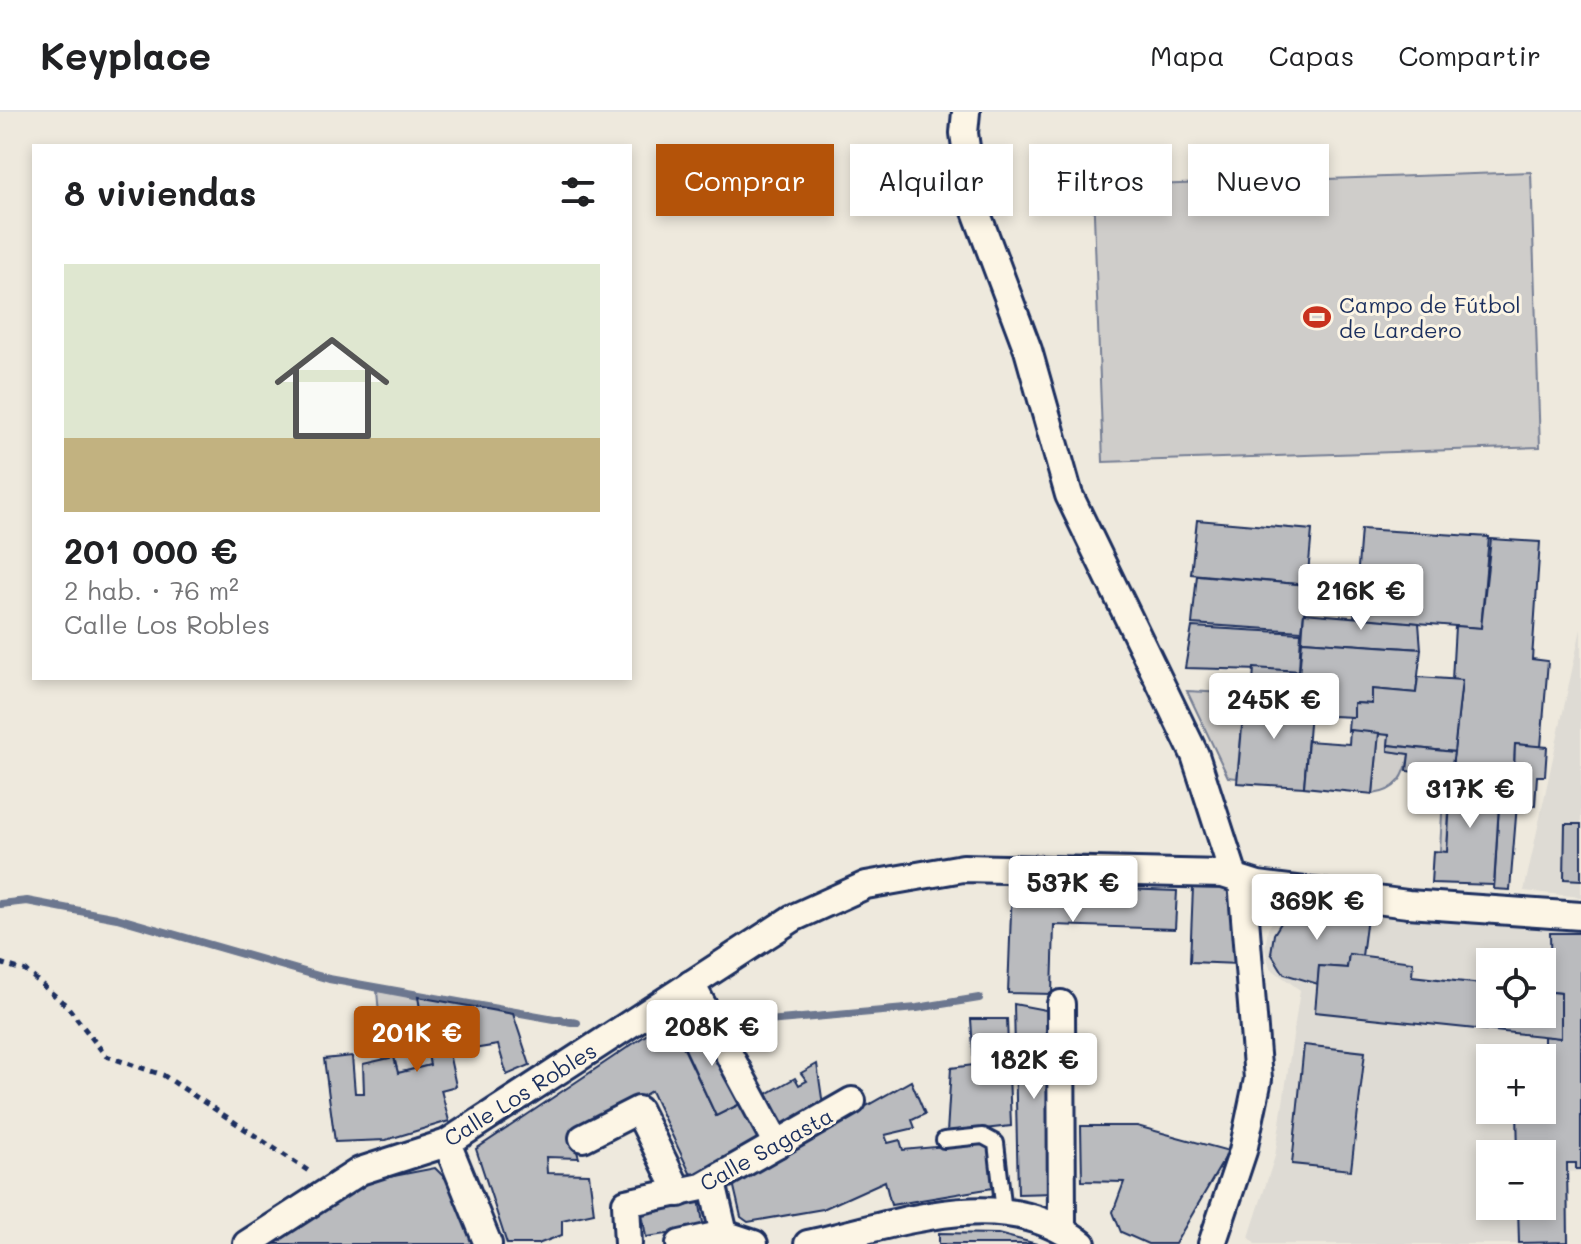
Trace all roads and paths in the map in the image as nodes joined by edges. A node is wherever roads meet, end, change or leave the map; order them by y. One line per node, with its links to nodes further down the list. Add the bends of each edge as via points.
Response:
1 (966, 112): 2 (street, via 968,172 984,240 1021,329 1069,495 1182,726)
2 (1238, 878): 3 (street, Calle Los Robles, via 1408,904); 5 (street, Calle Los Robles, via 963,868 902,876 829,899); 25 (street, via 1258,1079 1243,1151)
3 (1581, 916)
4 (0, 963): 13 (path, via 26,971 57,997 106,1056 163,1075 299,1167)
5 (691, 984): 10 (street, Calle Los Robles); 11 (street)
6 (1061, 1004): 17 (street)
7 (852, 1101): 11 (street, Calle Sagasta)
8 (583, 1138): 14 (street, Calle Sagasta, via 638,1110)
9 (944, 1140): 15 (lane, via 983,1136 996,1143)
10 (447, 1143): 13 (street, Calle Los Robles, via 371,1167); 20 (street)
11 (777, 1144): 12 (street, Calle Sagasta)
12 (712, 1182): 14 (street, Calle Sagasta); 16 (street)
13 (341, 1184): 19 (street, Calle Los Robles)
14 (679, 1193): 21 (street, Calle Sagasta, via 626,1203)
15 (1004, 1212): 17 (street, via 1039,1219); 18 (street, via 938,1215)
16 (724, 1234): 22 (street); 23 (street)
17 (1072, 1237)
18 (857, 1239): 24 (street)
19 (247, 1244)
20 (488, 1244)
21 (628, 1244)
22 (680, 1244)
23 (754, 1244)
24 (808, 1244)
25 (1212, 1244)

